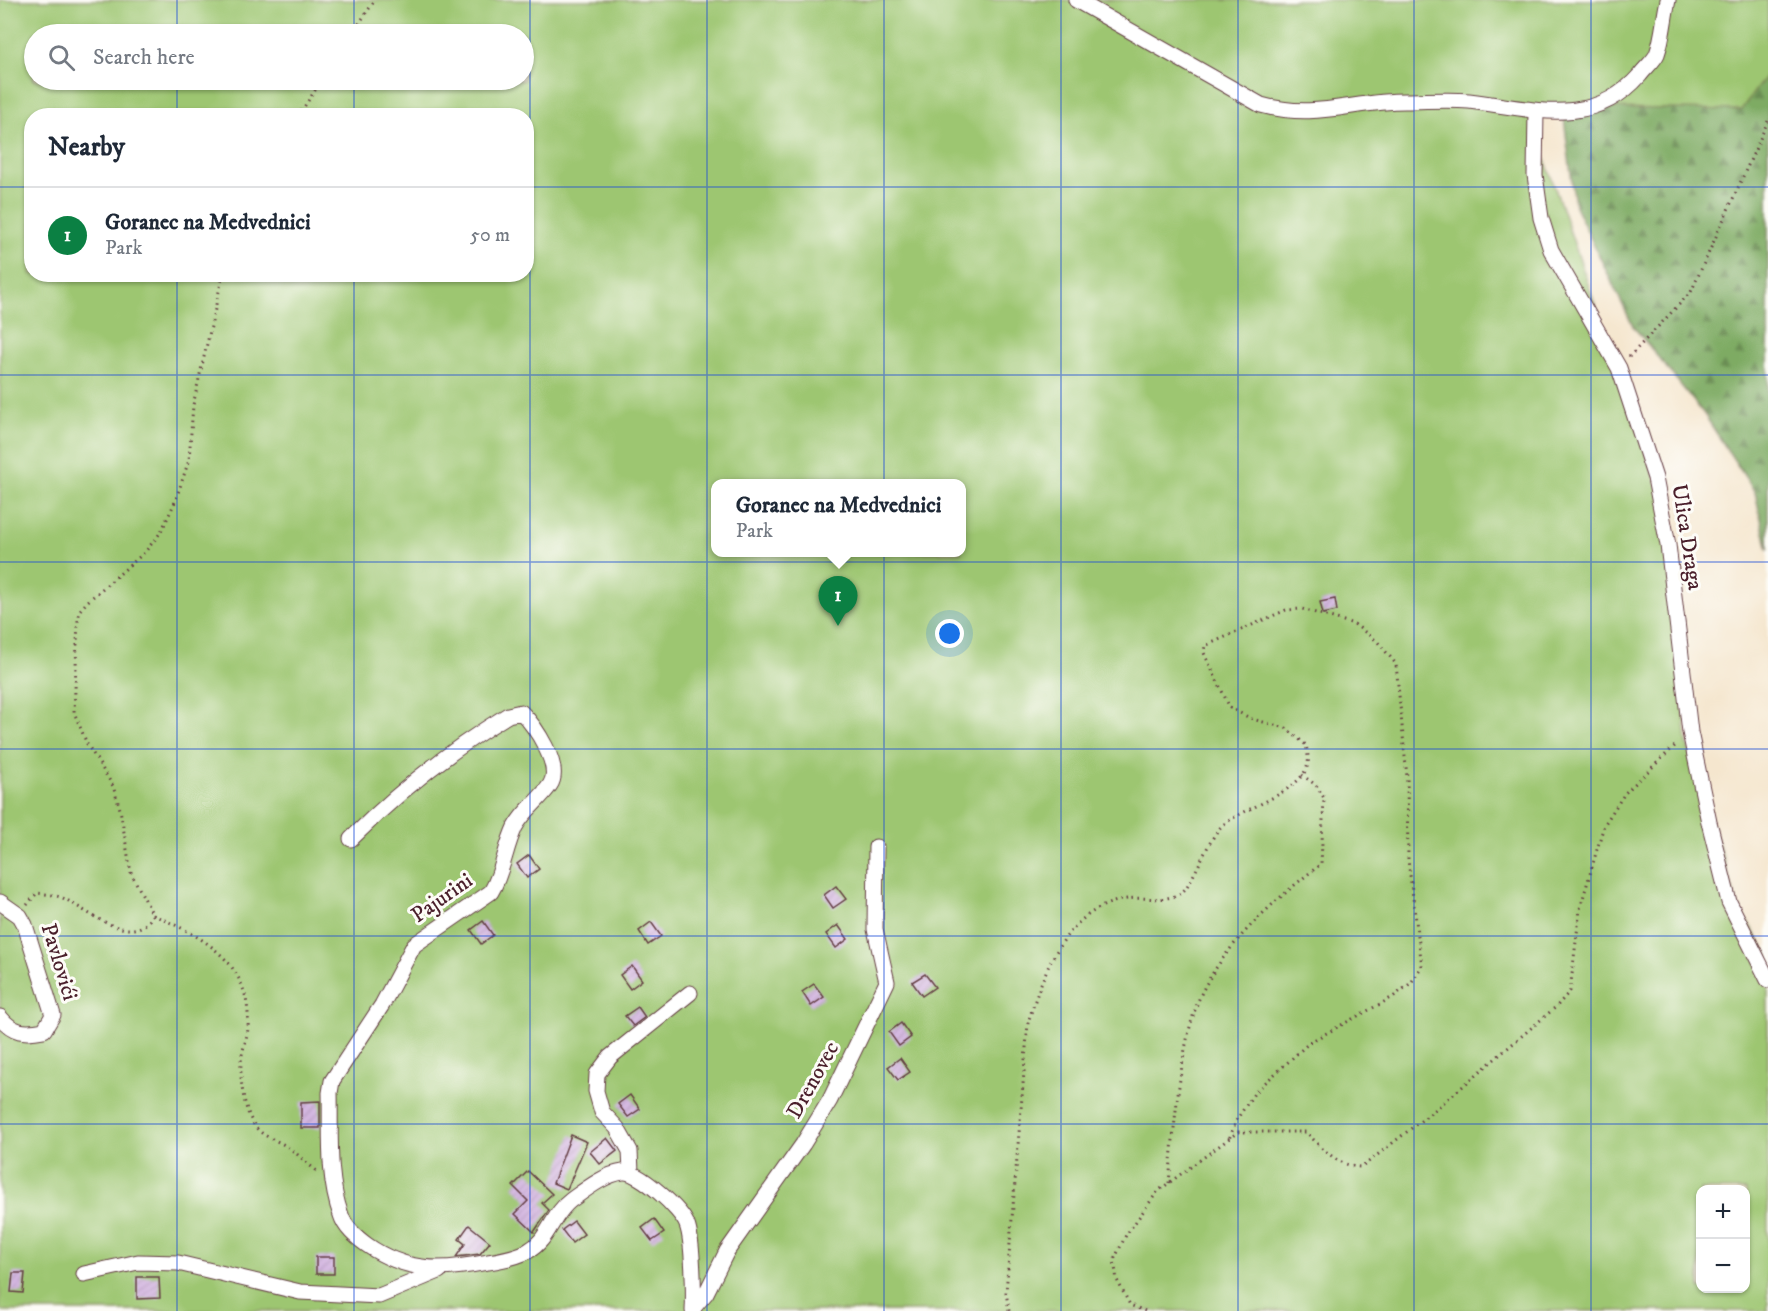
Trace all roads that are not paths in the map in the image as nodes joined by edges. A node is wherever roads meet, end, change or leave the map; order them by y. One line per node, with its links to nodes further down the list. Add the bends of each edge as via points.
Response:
1 (1076, 0): 3 (street, via 1261,105 1287,112 1400,101 1467,101)
2 (1668, 0): 3 (street, via 1657,55 1632,83 1589,108)
3 (1536, 112): 7 (street, Ulica Draga, via 1535,175 1541,218 1551,250 1619,368 1655,478 1668,545 1690,732 1729,902)
4 (351, 839): 11 (street, Pajurini, via 441,758 508,715 521,712 530,721 554,764 551,784 514,828 491,892 414,945 377,1014 332,1081 334,1182 348,1230 383,1256 420,1268)
5 (876, 847): 13 (street, Drenovec, via 875,929 887,982 830,1100 728,1251)
6 (0, 902): 9 (street, Pavlovići, via 20,916 53,1015 44,1030 30,1033 14,1030)
7 (1768, 980)
8 (690, 993): 10 (street, via 610,1057 597,1074 596,1091 602,1112 630,1151)
9 (0, 1017)
10 (631, 1172): 11 (street, Pajurini, via 608,1177 569,1201 555,1216 546,1236 528,1251); 13 (street, via 650,1184 687,1224)
11 (442, 1270): 12 (street, Pajurini, via 379,1296 300,1292 178,1263 138,1262)
12 (84, 1274)
13 (694, 1309)

